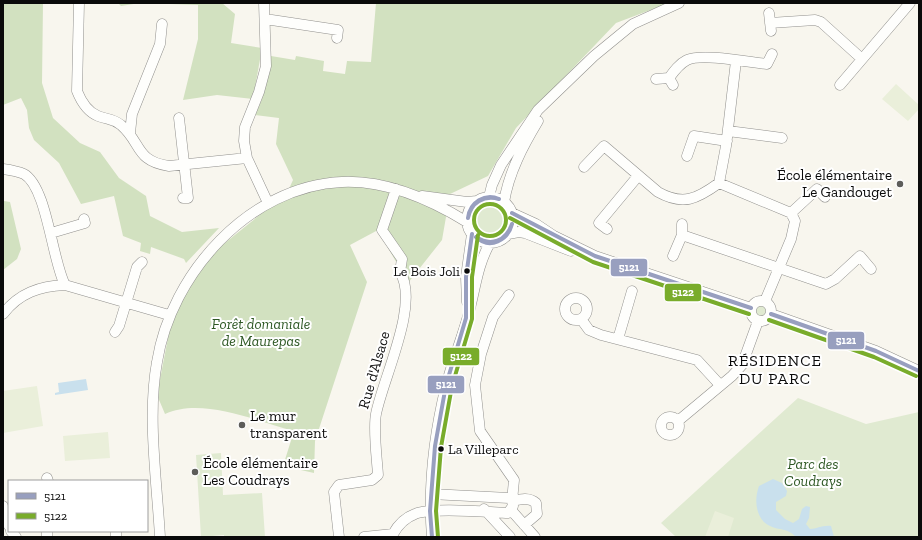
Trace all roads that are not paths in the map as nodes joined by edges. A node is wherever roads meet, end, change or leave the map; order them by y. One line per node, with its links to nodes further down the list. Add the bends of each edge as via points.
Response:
1 (79, 3): 17 (street, via 77,91 88,109 98,116)
2 (264, 3): 5 (street)
3 (679, 3): 14 (street, via 633,24 594,56)
4 (910, 3): 9 (street)
5 (265, 19): 8 (street, via 338,30); 22 (street, via 266,66 245,127 244,141)
6 (770, 22): 9 (street, via 821,22)
7 (162, 24): 15 (street, via 160,44)
8 (337, 38)
9 (862, 59): 13 (street)
10 (736, 61): 11 (street); 12 (street, via 700,57 687,60 679,66 671,82); 19 (street)
11 (769, 63)
12 (656, 79)
13 (840, 85)
14 (553, 97): 30 (street, via 538,110 501,165); 34 (street, via 523,145)
15 (132, 114): 17 (street); 18 (street)
16 (179, 118): 23 (street)
17 (114, 119): 18 (street)
18 (130, 133): 23 (street, via 142,155 150,161 158,165)
19 (727, 136): 20 (street); 21 (street, via 694,136); 27 (street)
20 (782, 138)
21 (687, 156)
22 (248, 158): 23 (street); 35 (street)
23 (184, 165): 32 (street, via 188,198)
24 (584, 167): 26 (street, via 604,146)
25 (3, 169): 42 (street, via 25,175 35,188)
26 (638, 176): 27 (street, via 658,192 677,200 690,200); 41 (street, via 599,223)
27 (719, 184): 37 (street)
28 (396, 189): 29 (street); 35 (street, via 343,182 312,186); 79 (street, Rue d'Alsace, via 382,230 402,259 400,272 404,279 405,316 376,415 378,475 372,480 338,484 334,500)
29 (411, 194): 33 (street, via 467,202); 39 (street)
30 (488, 197): 33 (street); 34 (street)
31 (826, 197): 37 (street, via 817,189)
32 (183, 198)
33 (477, 201): 39 (street, via 470,210)
34 (504, 202): 36 (street)
35 (268, 203): 60 (street, via 204,256)
36 (512, 213): 44 (street, via 513,224); 47 (street)
37 (791, 213): 50 (street, via 795,221)
38 (84, 219): 42 (street, via 85,223)
39 (468, 222): 43 (street)
40 (682, 224): 45 (street)
41 (607, 230)
42 (51, 233): 52 (street, via 60,275)
43 (472, 234): 46 (street, via 483,242); 61 (street, via 466,277)
44 (508, 234): 46 (street, via 500,241); 47 (street, via 525,233 581,254)
45 (682, 235): 48 (street); 50 (street)
46 (490, 243): 61 (street)
47 (595, 256): 57 (street)
48 (673, 256)
49 (142, 262): 56 (street, via 137,267)
50 (779, 269): 51 (street, via 826,284 860,256); 55 (street)
51 (871, 269)
52 (65, 285): 56 (street); 58 (street, via 48,286 28,292 9,306)
53 (632, 291): 65 (street)
54 (509, 295): 72 (street, via 493,316 481,354 475,385 480,431 514,480)
55 (765, 301): 57 (street, via 757,302); 59 (street, via 771,308)
56 (126, 302): 60 (street); 64 (street, via 120,326)
57 (751, 308): 63 (street, via 753,317)
58 (3, 314)
59 (771, 314): 63 (street, via 764,321); 66 (street, via 876,351)
60 (169, 315): 78 (street, via 156,362 153,399)
61 (466, 318): 69 (street, via 446,385)
62 (581, 319): 65 (street, via 589,330)
63 (758, 321): 67 (street, via 742,365)
64 (115, 332)
65 (618, 339): 67 (street, via 697,360)
66 (919, 371)
67 (720, 385): 68 (street)
68 (678, 420)
69 (431, 494): 70 (street); 73 (street)
70 (487, 497): 72 (street, via 509,498); 74 (street, via 482,504)
71 (3, 506): 75 (street)
72 (512, 506): 74 (street, via 508,513); 76 (street); 76 (street, via 525,498 536,503 536,514)
73 (430, 511): 74 (street); 77 (street, via 415,514 400,523); 81 (street)
74 (487, 512): 82 (street)
75 (8, 523)
76 (524, 525): 83 (street)
77 (394, 536): 80 (street)
78 (160, 537)
79 (338, 537)
80 (364, 537)
81 (432, 537)
82 (510, 537)
83 (535, 537)

